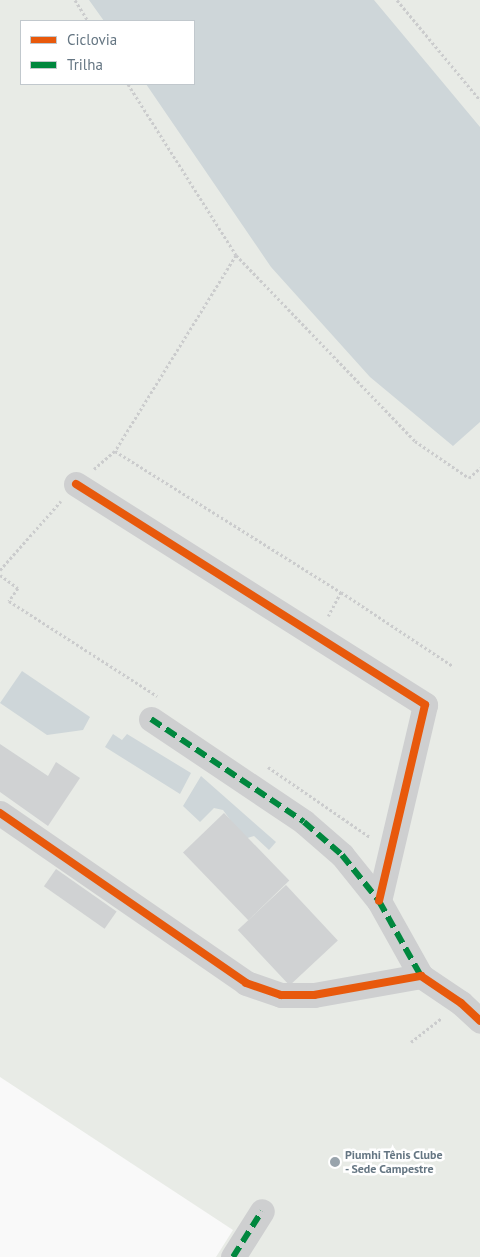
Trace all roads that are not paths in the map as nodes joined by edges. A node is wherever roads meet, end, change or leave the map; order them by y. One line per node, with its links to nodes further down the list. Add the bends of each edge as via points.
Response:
1 (76, 484): 4 (street, via 425,705)
2 (152, 719): 4 (street, via 304,822 342,855)
3 (0, 813): 5 (street, via 246,983 281,995 314,995)
4 (379, 901): 5 (street)
5 (421, 976): 6 (street)
6 (480, 1021)
7 (262, 1211): 8 (street)
8 (233, 1257)

